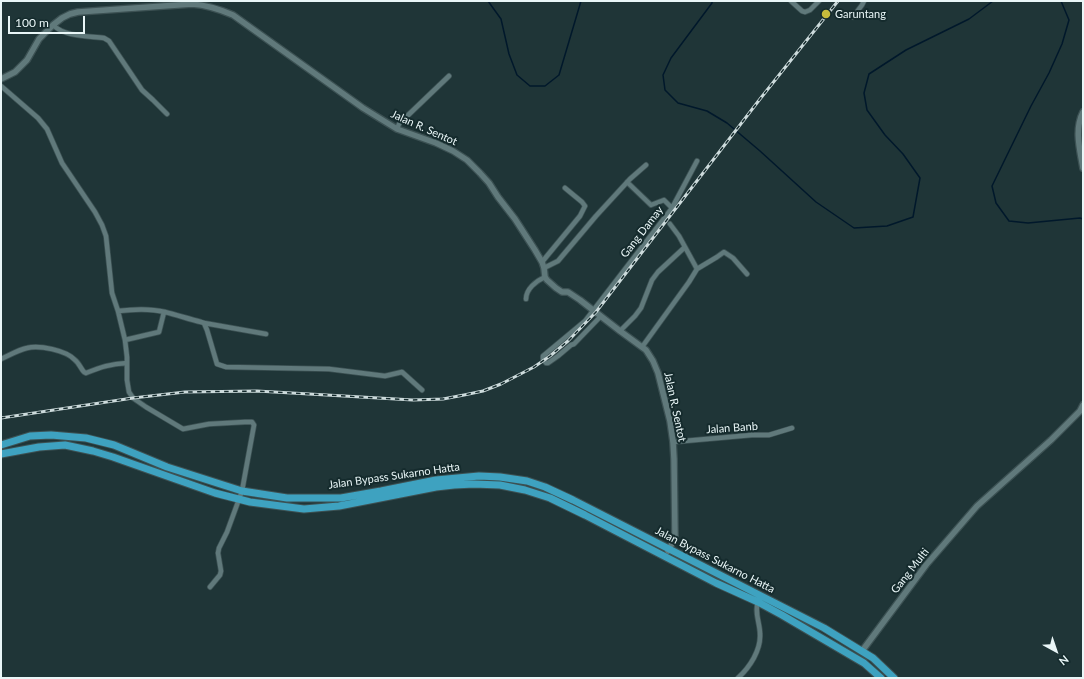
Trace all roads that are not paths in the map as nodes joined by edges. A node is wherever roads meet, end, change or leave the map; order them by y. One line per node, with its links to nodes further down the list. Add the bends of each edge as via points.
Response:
1 (791, 1): 2 (street, via 802,11 807,12)
2 (819, 1)
3 (864, 1): 4 (street)
4 (853, 17)
5 (53, 25): 7 (street, Jalan R. Sentot, via 39,39 27,60 15,72); 10 (street, via 72,34 109,40 142,90); 11 (street, Jalan R. Sentot, via 62,18 78,12 192,4 221,10 250,26 363,108)
6 (450, 76): 11 (street, via 399,124)
7 (1, 79)
8 (1, 86): 27 (street, via 47,129 62,163 102,225 106,236 111,288)
9 (1083, 112): 14 (street, via 1078,132)
10 (167, 114)
11 (397, 129): 20 (street, Jalan R. Sentot, via 442,146 467,160 489,183)
12 (697, 161): 17 (street, Gang Damay)
13 (646, 166): 15 (street)
14 (1083, 168)
15 (627, 182): 17 (street, via 651,205 664,200); 21 (street, via 558,261)
16 (565, 188): 20 (street, via 585,206 580,216)
17 (672, 208): 26 (street, Gang Damay)
18 (670, 224): 19 (street)
19 (685, 247): 22 (street); 31 (street, via 658,272 652,280 641,308)
20 (542, 262): 21 (street, Jalan R. Sentot)
21 (544, 268): 24 (street, Jalan R. Sentot)
22 (697, 269): 23 (street, via 724,252); 34 (street)
23 (747, 274)
24 (545, 277): 25 (street, via 528,291); 26 (street, Jalan R. Sentot, via 556,288 568,292)
25 (526, 299)
26 (594, 310): 29 (street, Jalan R. Sentot); 29 (street, Gang Damay, via 585,321 543,356 546,363 574,344)
27 (118, 311): 28 (street, via 138,309); 33 (street)
28 (164, 312): 30 (street); 33 (street, via 159,332)
29 (601, 316): 31 (street, Jalan R. Sentot)
30 (204, 323): 32 (street); 37 (street, via 218,364 226,367 329,369 386,376 402,372)
31 (620, 331): 34 (street, Jalan R. Sentot)
32 (266, 334)
33 (125, 340): 36 (street)
34 (642, 347): 40 (street, Jalan R. Sentot, via 649,354 658,373)
35 (1, 359): 36 (street, via 28,348 47,348 71,356 86,373 105,366)
36 (127, 363): 43 (street, via 127,385 133,398 183,429 209,424 252,422 254,430)
37 (422, 390)
38 (1083, 405): 49 (street, Gang Multi, via 1051,440 977,506 926,565)
39 (792, 428): 40 (street, Jalan Banb, via 769,435)
40 (673, 442): 45 (street, Jalan R. Sentot, via 675,536)
41 (1, 445): 43 (highway, Jalan Bypass Sukarno Hatta, via 30,436 86,438 114,445 166,467)
42 (1, 454): 44 (highway, Jalan Bypass Sukarno Hatta, via 39,446 93,450)
43 (242, 491): 44 (street); 45 (highway, Jalan Bypass Sukarno Hatta, via 287,498 341,498 436,480 500,477 545,487)
44 (239, 500): 46 (highway, Jalan Bypass Sukarno Hatta, via 304,508 339,506 436,487 500,485 550,498); 47 (street, via 219,548 220,575)
45 (670, 548): 46 (street, Jalan R. Sentot); 49 (highway, Jalan Bypass Sukarno Hatta, via 824,628)
46 (665, 556): 48 (highway, Jalan Bypass Sukarno Hatta)
47 (210, 587)
48 (758, 602): 50 (street, via 758,646 749,666); 51 (highway, Jalan Bypass Sukarno Hatta, via 848,653)
49 (862, 651): 52 (highway, Jalan Bypass Sukarno Hatta)
50 (738, 678)
51 (881, 678)
52 (894, 678)

